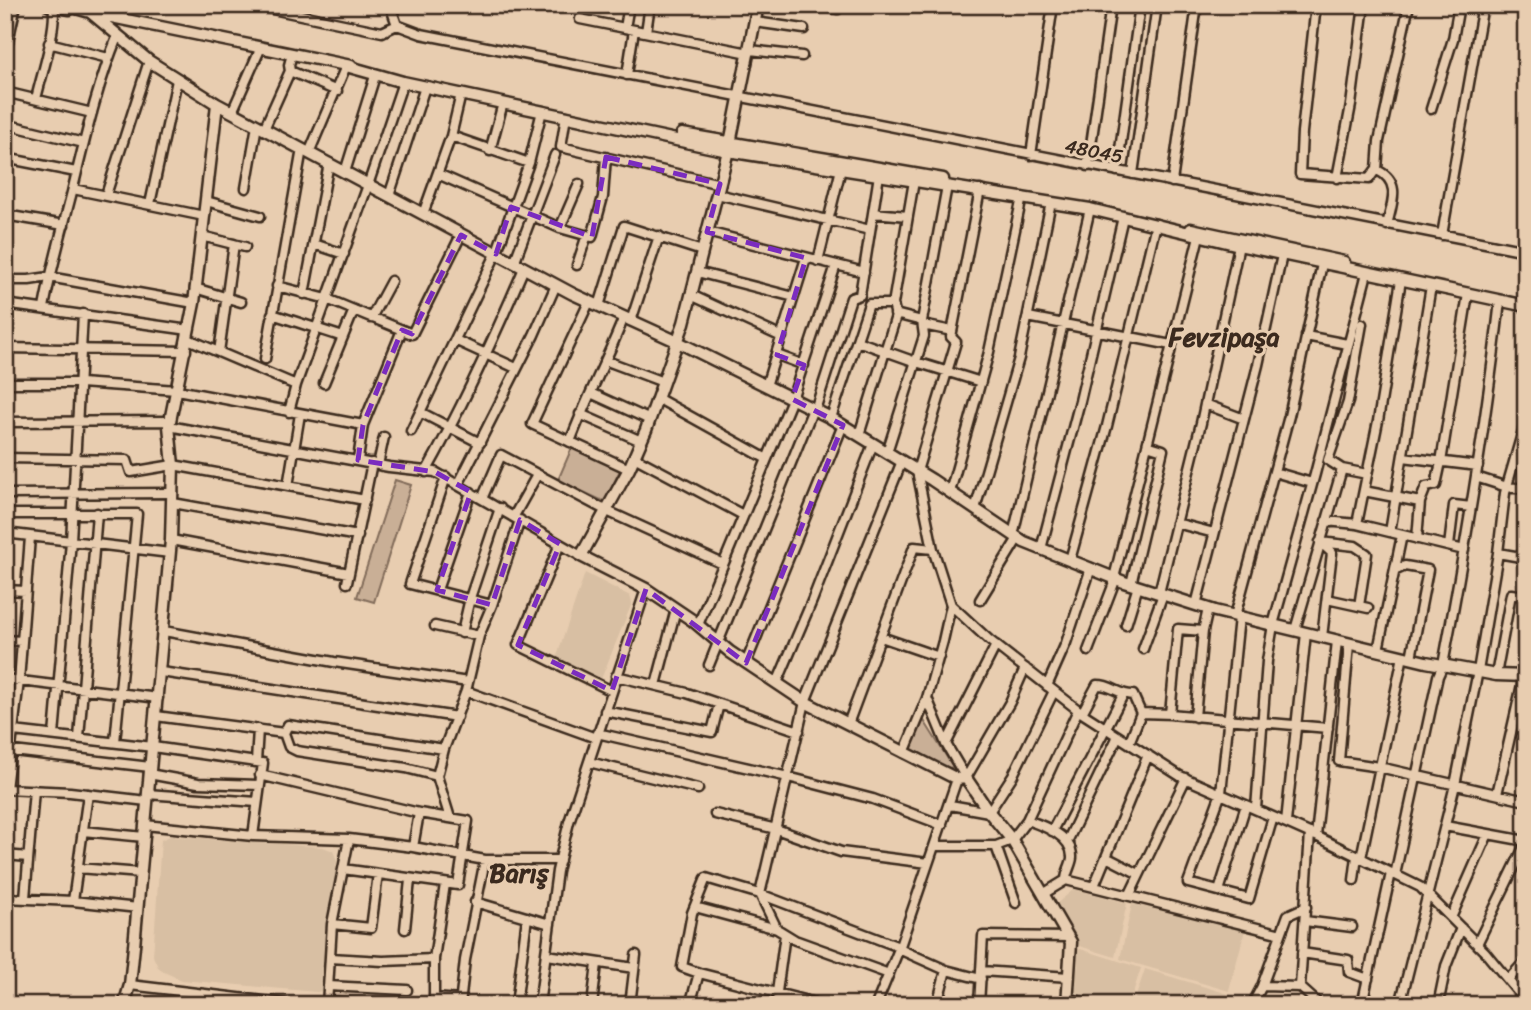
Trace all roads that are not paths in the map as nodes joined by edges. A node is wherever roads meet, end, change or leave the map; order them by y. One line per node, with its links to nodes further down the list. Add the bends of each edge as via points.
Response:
1 (16, 5): 33 (street)
2 (65, 5): 20 (main road)
3 (390, 5): 24 (street)
4 (629, 5): 25 (street)
5 (650, 5): 27 (street)
6 (758, 5): 23 (main road)
7 (815, 5): 21 (street)
8 (1053, 5): 64 (street)
9 (1111, 5): 69 (street)
10 (1140, 5): 72 (street)
11 (1157, 5): 76 (street)
12 (1197, 5): 80 (street)
13 (1316, 5): 78 (street, via 1300,174)
14 (1364, 5): 78 (street)
15 (1409, 5): 70 (street)
16 (1459, 5): 51 (street)
17 (1483, 5): 113 (street)
18 (51, 6): 20 (main road); 29 (street, via 55,14)
19 (257, 6): 24 (street, via 382,32)
20 (82, 8): 28 (main road); 30 (main road)
21 (838, 9)
22 (580, 19): 25 (street)
23 (755, 22): 26 (street); 31 (main road)
24 (397, 25): 39 (street, 48045, via 421,34)
25 (629, 29): 27 (street); 39 (street)
26 (804, 29)
27 (646, 32): 31 (street)
28 (117, 35): 35 (street); 36 (main road)
29 (49, 43): 35 (street); 48 (street)
30 (261, 47): 32 (main road); 53 (street)
31 (749, 51): 34 (street); 47 (main road)
32 (292, 54): 37 (main road); 38 (street)
33 (5, 55)
34 (802, 56)
35 (108, 58): 54 (street)
36 (149, 61): 41 (main road); 88 (street)
37 (346, 66): 40 (main road); 44 (street); 60 (main road)
38 (290, 71): 44 (street); 57 (street)
39 (627, 75): 47 (street, 48045)
40 (375, 76): 42 (main road); 74 (street)
41 (177, 80): 50 (main road); 93 (street)
42 (403, 82): 43 (main road); 82 (street)
43 (425, 87): 46 (main road); 89 (street)
44 (337, 91): 61 (street)
45 (5, 92): 48 (street)
46 (461, 94): 49 (main road); 58 (street)
47 (740, 97): 60 (main road); 64 (street, 48045)
48 (36, 99): 54 (street)
49 (503, 103): 52 (main road); 62 (street)
50 (217, 104): 53 (main road); 91 (main road)
51 (1431, 109)
52 (542, 111): 55 (main road); 68 (street)
53 (232, 112): 57 (main road)
54 (92, 113): 59 (street)
55 (566, 116): 60 (main road); 65 (street, via 561,147)
56 (5, 124): 59 (street)
57 (260, 127): 61 (main road); 85 (street)
58 (451, 136): 62 (street); 75 (street)
59 (84, 142): 73 (street)
60 (729, 147): 71 (main road); 86 (main road); 87 (main road, via 962,182)
61 (305, 151): 67 (main road); 141 (street)
62 (490, 151): 68 (street)
63 (555, 155): 101 (street)
64 (1031, 155): 69 (street, 48045)
65 (606, 157): 86 (street); 112 (street, via 603,197 592,237)
66 (5, 158): 73 (street)
67 (329, 163): 74 (main road); 118 (street)
68 (529, 163): 94 (street)
69 (1088, 166): 72 (street, 48045)
70 (1377, 168): 78 (street, via 1369,179); 107 (street, via 1394,191)
71 (841, 169): 77 (main road); 104 (street)
72 (1117, 171): 76 (street, 48045)
73 (76, 172): 84 (street)
74 (345, 172): 82 (main road)
75 (438, 174): 94 (street); 97 (street)
76 (1133, 174): 80 (street, 48045)
77 (879, 175): 79 (main road); 96 (street)
78 (1336, 178)
79 (914, 181): 83 (main road); 102 (street)
80 (1172, 182): 107 (street, 48045)
81 (579, 184): 108 (street)
82 (368, 185): 89 (main road); 123 (street)
83 (947, 186): 87 (main road); 166 (street)
84 (73, 188): 88 (street); 106 (street)
85 (246, 188)
86 (718, 189): 104 (street); 110 (main road)
87 (980, 190): 90 (main road); 172 (street)
88 (106, 195): 93 (street)
89 (389, 196): 97 (main road)
90 (1022, 197): 92 (main road); 197 (street)
91 (206, 201): 99 (main road); 100 (street)
92 (1051, 202): 95 (main road); 163 (street)
93 (150, 204): 99 (street)
94 (511, 207): 101 (street); 124 (street)
95 (1090, 209): 103 (main road); 167 (street)
96 (873, 213): 102 (street); 109 (street)
97 (423, 214): 111 (main road)
98 (5, 215): 106 (street)
99 (204, 216): 114 (main road)
100 (260, 216)
101 (532, 216): 108 (street); 128 (street)
102 (908, 216): 156 (street)
103 (1123, 217): 105 (main road); 171 (street)
104 (828, 220): 109 (street); 127 (street)
105 (1156, 224): 116 (main road); 150 (main road, via 1205,230); 174 (street)
106 (64, 225): 136 (street)
107 (1387, 225): 113 (street, 48045)
108 (560, 228): 112 (street)
109 (870, 230): 134 (street)
110 (707, 232): 121 (main road); 126 (street)
111 (461, 235): 124 (main road); 170 (street, via 412,334)
112 (587, 235): 130 (street)
113 (1442, 235): 122 (street, 48045)
114 (202, 236): 117 (street); 143 (main road)
115 (659, 236): 121 (street); 155 (street, via 624,226); 165 (street)
116 (1199, 236): 119 (main road); 182 (street)
117 (234, 244): 120 (street); 148 (street)
118 (314, 244): 123 (street); 144 (street)
119 (1239, 245): 125 (main road); 207 (street)
120 (245, 247)
121 (702, 251): 133 (main road)
122 (1526, 251)
123 (344, 254): 149 (street)
124 (496, 254): 128 (main road); 178 (street)
125 (1282, 255): 129 (main road); 214 (street)
126 (806, 258): 127 (street); 147 (street)
127 (818, 261): 131 (street)
128 (514, 263): 132 (main road)
129 (1322, 264): 135 (main road); 175 (street)
130 (577, 265)
131 (836, 265): 134 (street); 193 (street)
132 (524, 268): 140 (main road); 188 (street)
133 (697, 272): 146 (main road); 147 (street)
134 (863, 272): 208 (street, via 860,295 850,298)
135 (1367, 273): 138 (main road); 181 (street)
136 (49, 277): 137 (street); 153 (street); 158 (street)
137 (5, 279)
138 (1401, 280): 142 (main road); 249 (street)
139 (391, 281): 164 (street)
140 (556, 285): 155 (main road); 194 (street)
141 (277, 286): 144 (street); 161 (street)
142 (1431, 286): 145 (main road); 235 (street)
143 (195, 288): 148 (street); 153 (main road)
144 (304, 294): 149 (street)
145 (1468, 294): 151 (main road); 240 (street)
146 (691, 295): 177 (street); 179 (main road)
147 (794, 297): 177 (street)
148 (228, 298): 152 (street); 187 (street)
149 (327, 299): 159 (street); 169 (street)
150 (1526, 299)
151 (1500, 301): 157 (main road); 243 (street)
152 (242, 302)
153 (194, 303): 173 (main road)
154 (5, 304): 158 (street)
155 (594, 304): 165 (main road); 227 (street, via 531,424)
156 (893, 304): 162 (street); 180 (street, via 869,304)
157 (1526, 306)
158 (44, 308): 160 (street)
159 (354, 310): 164 (street); 176 (street)
160 (83, 314): 173 (street); 184 (street)
161 (272, 314): 169 (street); 190 (street)
162 (895, 314): 166 (street); 186 (street)
163 (1028, 317): 167 (street); 270 (street)
164 (372, 318): 170 (street)
165 (627, 319): 179 (main road); 191 (street)
166 (923, 323): 172 (street); 192 (street)
167 (1063, 324): 171 (street); 285 (street)
168 (1362, 324): 245 (street, via 1348,402 1328,460)
169 (317, 328): 176 (street); 201 (street)
170 (402, 330): 220 (street)
171 (1097, 330): 174 (street); 296 (street)
172 (952, 331): 195 (street, via 956,342)
173 (188, 335): 185 (main road); 187 (street)
174 (1129, 335): 182 (street); 302 (street)
175 (1306, 336): 181 (street); 248 (street)
176 (343, 337): 200 (street)
177 (782, 337): 189 (street)
178 (456, 340): 188 (street); 210 (street)
179 (676, 341): 196 (main road); 202 (main road)
180 (857, 341): 186 (street); 213 (street)
181 (1347, 344): 253 (street)
182 (1171, 345): 230 (street)
183 (5, 348): 184 (street)
184 (82, 350): 185 (street); 199 (street)
185 (186, 351): 203 (main road)
186 (885, 351): 192 (street); 224 (street)
187 (219, 352): 201 (street)
188 (486, 355): 194 (street); 222 (street)
189 (777, 355): 193 (street); 202 (street)
190 (265, 359)
191 (607, 361): 196 (street); 204 (street)
192 (916, 362): 195 (street); 232 (street)
193 (804, 365): 206 (street)
194 (516, 368): 228 (street)
195 (947, 372): 197 (street); 246 (street)
196 (663, 382): 205 (main road)
197 (981, 382): 260 (street)
198 (5, 383): 199 (street)
199 (80, 383): 203 (street); 217 (street)
200 (324, 383)
201 (296, 385): 209 (street)
202 (766, 386): 206 (main road)
203 (177, 390): 209 (street); 219 (main road)
204 (591, 393): 212 (street); 215 (street)
205 (657, 398): 215 (main road); 236 (street)
206 (792, 399): 208 (main road); 236 (street)
207 (1205, 404): 214 (street); 278 (street)
208 (814, 410): 213 (main road); 339 (street)
209 (289, 412): 211 (street)
210 (420, 412): 222 (street); 223 (street)
211 (300, 414): 220 (street); 231 (street)
212 (580, 414): 226 (street); 227 (street)
213 (831, 418): 221 (main road)
214 (1244, 419): 282 (street)
215 (650, 420): 226 (main road)
216 (1526, 420): 256 (street)
217 (77, 421): 218 (street); 219 (street); 237 (street)
218 (5, 422)
219 (169, 424): 231 (street); 242 (main road)
220 (363, 425): 238 (street)
221 (843, 425): 224 (main road); 347 (street)
222 (451, 427): 228 (street); 247 (street)
223 (411, 431)
224 (859, 435): 229 (main road)
225 (384, 437): 241 (street)
226 (641, 441): 234 (main road)
227 (570, 442): 244 (street)
228 (480, 443): 254 (street)
229 (873, 444): 232 (main road); 358 (street)
230 (1147, 445): 307 (street); 309 (street, via 1163,450)
231 (294, 449): 238 (street); 255 (street)
232 (887, 452): 239 (main road)
233 (5, 457): 237 (street)
234 (634, 457): 244 (main road); 275 (street)
235 (1403, 457): 240 (street); 263 (street)
236 (767, 459): 275 (street)
237 (75, 460): 242 (street, via 127,460 131,472); 262 (street)
238 (358, 460): 241 (street)
239 (902, 461): 246 (main road); 369 (street)
240 (1441, 462): 243 (street); 267 (street, via 1436,485 1426,487)
241 (375, 464): 247 (street); 266 (street)
242 (173, 466): 255 (street); 264 (main road)
243 (1478, 466): 252 (street)
244 (629, 469): 271 (main road)
245 (1342, 469): 249 (street); 277 (street)
246 (917, 471): 260 (main road); 294 (street)
247 (426, 472): 251 (street)
248 (1274, 472): 253 (street); 324 (street)
249 (1367, 474): 258 (street)
250 (537, 475): 265 (street, via 501,455); 271 (street); 276 (street)
251 (446, 477): 254 (street); 312 (street, via 410,584)
252 (1476, 477): 256 (street); 268 (street)
253 (1312, 483): 327 (street)
254 (458, 485): 259 (street)
255 (288, 486): 266 (street)
256 (1507, 487): 257 (street); 299 (street)
257 (1526, 489)
258 (1364, 491): 263 (street); 279 (street)
259 (471, 492): 265 (street); 312 (street)
260 (950, 492): 270 (main road)
261 (5, 494): 262 (street)
262 (74, 494): 264 (street); 272 (street)
263 (1396, 496): 267 (street); 280 (street)
264 (173, 498): 284 (street); 288 (main road)
265 (482, 499): 269 (street)
266 (365, 500): 284 (street)
267 (1420, 502): 287 (street)
268 (1471, 507): 293 (street, via 1454,505); 297 (street)
269 (500, 508): 276 (street); 316 (street)
270 (975, 509): 285 (main road)
271 (607, 511): 300 (main road); 303 (street)
272 (72, 513): 273 (street); 274 (street); 289 (street)
273 (97, 513): 292 (street); 295 (street, via 137,514)
274 (5, 514)
275 (743, 514): 303 (street)
276 (517, 518): 291 (street); 319 (street)
277 (1326, 521): 279 (street); 290 (street)
278 (1176, 523): 282 (street); 314 (street)
279 (1357, 524): 280 (street)
280 (1390, 532): 283 (street)
281 (5, 533): 286 (street)
282 (1214, 533): 321 (street)
283 (1402, 535): 287 (street); 305 (street)
284 (358, 536): 306 (street)
285 (1015, 536): 296 (main road); 318 (street)
286 (30, 537): 289 (street); 313 (street)
287 (1417, 539): 293 (street)
288 (171, 540): 298 (main road); 306 (street)
289 (71, 541): 292 (street); 360 (street)
290 (1320, 542): 317 (street, via 1332,553); 317 (street, via 1355,546 1367,554 1363,607); 331 (street)
291 (560, 544): 300 (street); 364 (street, via 518,645)
292 (95, 545): 295 (street); 363 (street)
293 (1449, 546): 297 (street)
294 (933, 548): 320 (street); 334 (street, via 914,547)
295 (134, 549): 298 (street); 365 (street)
296 (1041, 549): 302 (main road)
297 (1464, 550): 349 (street)
298 (170, 553): 329 (main road)
299 (1498, 553): 301 (street); 351 (street)
300 (581, 556): 310 (main road)
301 (1526, 558)
302 (1070, 560): 304 (main road)
303 (723, 564): 325 (street)
304 (1091, 568): 307 (main road); 362 (street)
305 (1396, 570): 343 (street); 346 (street, via 1405,566 1428,570)
306 (349, 573): 308 (street)
307 (1115, 578): 309 (main road); 344 (street)
308 (347, 583)
309 (1134, 585): 314 (main road); 326 (street)
310 (646, 589): 322 (main road); 354 (street)
311 (5, 590): 313 (street)
312 (438, 590): 316 (street)
313 (26, 591): 337 (street)
314 (1161, 594): 321 (main road); 342 (street)
315 (1526, 596): 353 (street, via 1511,594)
316 (470, 598): 319 (street); 332 (street)
317 (1326, 599): 335 (street)
318 (980, 600)
319 (492, 605): 333 (street)
320 (951, 605): 341 (street); 345 (street)
321 (1196, 605): 323 (main road)
322 (677, 609): 325 (main road); 359 (street)
323 (1208, 609): 324 (main road); 330 (street)
324 (1237, 616): 327 (main road); 378 (street)
325 (698, 625): 339 (main road)
326 (1126, 625)
327 (1273, 625): 331 (main road); 379 (street)
328 (435, 626): 332 (street)
329 (164, 631): 352 (main road); 361 (street)
330 (1203, 631): 374 (street, via 1178,629); 377 (street)
331 (1300, 632): 335 (main road); 381 (street)
332 (462, 633): 333 (street)
333 (479, 636): 361 (street)
334 (881, 637): 345 (street); 380 (street)
335 (1322, 637): 338 (main road)
336 (5, 640): 337 (street)
337 (22, 641): 357 (street)
338 (1337, 641): 340 (main road); 383 (street)
339 (718, 642): 347 (main road); 348 (street)
340 (1349, 644): 343 (main road); 402 (street, via 1339,761)
341 (996, 645): 350 (street); 394 (street)
342 (1143, 649)
343 (1378, 650): 346 (main road)
344 (1088, 651)
345 (939, 657): 368 (street)
346 (1407, 657): 349 (main road); 402 (street)
347 (746, 663): 358 (main road)
348 (709, 665)
349 (1443, 665): 351 (main road); 405 (street)
350 (1025, 668): 362 (street); 407 (street, via 1010,702)
351 (1478, 671): 353 (main road); 410 (street)
352 (161, 672): 367 (main road); 376 (street)
353 (1496, 674): 355 (main road)
354 (616, 676): 359 (street); 364 (street)
355 (1525, 676): 416 (street)
356 (5, 679): 357 (street)
357 (19, 681): 360 (street); 385 (street)
358 (777, 683): 369 (main road)
359 (656, 685): 370 (street)
360 (58, 686): 363 (street); 388 (street)
361 (467, 687): 376 (street); 389 (street)
362 (1051, 688): 372 (street); 423 (street, via 1013,775)
363 (83, 689): 365 (street); 391 (street)
364 (612, 691): 371 (street)
365 (120, 693): 367 (street); 392 (street)
366 (1123, 695): 372 (street, via 1106,684 1097,685); 373 (street, via 1133,695); 382 (street)
367 (158, 698): 375 (main road)
368 (927, 698): 394 (street); 398 (street)
369 (805, 702): 380 (main road); 386 (street)
370 (719, 704): 371 (street, via 712,732); 386 (street)
371 (605, 711): 389 (street)
372 (1080, 711): 382 (street); 428 (street)
373 (1141, 713): 374 (street); 393 (street)
374 (1172, 714): 377 (street)
375 (156, 716): 384 (street); 395 (main road)
376 (457, 716): 396 (street)
377 (1195, 716): 378 (street)
378 (1228, 720): 379 (street); 414 (street)
379 (1262, 722): 381 (street); 422 (street)
380 (848, 724): 398 (main road)
381 (1295, 725): 383 (street); 429 (street)
382 (1106, 728): 390 (street); 435 (street)
383 (1328, 728): 436 (street)
384 (258, 729): 387 (street); 400 (street)
385 (8, 730): 388 (street); 397 (street)
386 (799, 732): 406 (street)
387 (284, 733): 396 (street, via 288,725); 404 (street, via 289,747 297,751)
388 (54, 735): 391 (street)
389 (597, 736): 401 (street); 406 (street)
390 (1118, 736): 393 (street); 442 (street)
391 (79, 738): 392 (street)
392 (116, 743): 395 (street)
393 (1129, 743): 399 (street)
394 (946, 744): 407 (street)
395 (153, 747): 400 (street); 403 (main road)
396 (444, 749): 404 (street)
397 (8, 750): 403 (street); 411 (street)
398 (904, 753): 407 (main road)
399 (1148, 755): 408 (street); 450 (street)
400 (256, 762): 409 (street, via 263,763)
401 (589, 762): 412 (street); 453 (street)
402 (1379, 767): 405 (street); 451 (street)
403 (150, 771): 409 (street, via 198,783); 417 (main road)
404 (437, 776): 427 (street)
405 (1417, 776): 410 (street); 460 (street)
406 (788, 777): 431 (street, via 873,799); 433 (street)
407 (962, 778): 420 (street); 423 (main road)
408 (1186, 778): 414 (street); 459 (street)
409 (260, 780): 419 (street); 424 (street)
410 (1455, 785): 416 (street); 432 (street)
411 (6, 789): 413 (street)
412 (698, 789)
413 (34, 790): 415 (street); 449 (street)
414 (1221, 793): 421 (street); 466 (street, via 1188,883)
415 (88, 794): 417 (street); 434 (street)
416 (1497, 794): 418 (street)
417 (147, 798): 419 (street); 430 (main road)
418 (1526, 801)
419 (257, 803): 438 (street)
420 (950, 805): 423 (street); 431 (street)
421 (1246, 805): 422 (street); 466 (street)
422 (1256, 809): 426 (street)
423 (989, 812): 441 (main road)
424 (419, 813): 427 (street); 446 (street)
425 (715, 814): 433 (street)
426 (1273, 817): 429 (street); 466 (street, via 1248,899)
427 (450, 818): 448 (street, via 468,821)
428 (1027, 820): 435 (street); 441 (street)
429 (1286, 822): 436 (street)
430 (145, 825): 438 (street); 439 (main road)
431 (942, 825): 444 (street)
432 (1445, 826): 437 (street); 470 (street)
433 (776, 829): 454 (street, via 841,852); 467 (street)
434 (83, 831): 439 (street); 455 (street)
435 (1052, 831): 442 (street)
436 (1313, 834): 451 (street); 477 (street)
437 (1488, 834): 443 (street); 480 (street)
438 (253, 836): 440 (street)
439 (144, 837): 457 (main road)
440 (349, 839): 446 (street); 456 (street)
441 (1012, 840): 445 (street); 468 (main road)
442 (1067, 842): 462 (street, via 1072,855)
443 (1526, 842): 490 (street)
444 (934, 846): 445 (street); 454 (street)
445 (996, 846): 475 (street)
446 (413, 847): 448 (street)
447 (5, 855): 449 (street)
448 (462, 856): 452 (street); 464 (street, via 458,885)
449 (28, 857): 472 (street)
450 (1106, 857): 459 (street); 465 (street)
451 (1359, 857): 460 (street); 463 (street)
452 (485, 860): 453 (street); 474 (street)
453 (560, 860): 482 (street)
454 (928, 863): 491 (street)
455 (78, 868): 457 (street); 473 (street)
456 (343, 869): 458 (street); 483 (street)
457 (141, 873): 478 (main road)
458 (378, 874): 461 (street); 483 (street, via 371,928)
459 (1139, 874): 469 (street)
460 (1393, 874): 470 (street); 505 (street)
461 (410, 880): 464 (street); 486 (street)
462 (1066, 880): 465 (street); 468 (street)
463 (1354, 880)
464 (445, 884): 496 (street)
465 (1094, 886): 469 (street)
466 (1219, 891)
467 (760, 894): 476 (street, via 706,878); 487 (street); 491 (street)
468 (1043, 894): 489 (main road)
469 (1130, 894): 488 (street)
470 (1427, 894): 480 (street); 536 (street)
471 (5, 898): 472 (street)
472 (25, 898): 473 (street)
473 (73, 901): 478 (street)
474 (475, 902): 479 (street); 513 (street)
475 (1016, 903)
476 (695, 907): 487 (street); 501 (street, via 682,967)
477 (1306, 907): 481 (street); 488 (street, via 1288,915)
478 (138, 908): 507 (main road)
479 (527, 918): 482 (street); 522 (street)
480 (1451, 918): 485 (street)
481 (1305, 921): 484 (street); 492 (street)
482 (550, 924): 493 (street)
483 (332, 925): 495 (street)
484 (1352, 927)
485 (1461, 928): 490 (street); 537 (street)
486 (405, 929)
487 (781, 932): 502 (street); 512 (street)
488 (1281, 934): 509 (street)
489 (1068, 937): 503 (street, via 983,936); 504 (main road)
490 (1477, 944): 506 (street)
491 (899, 948): 500 (street); 502 (street)
492 (1302, 953): 505 (street, via 1348,960 1349,972); 510 (street)
493 (547, 955): 498 (street); 523 (street)
494 (636, 955): 499 (street)
495 (330, 958): 496 (street); 508 (street)
496 (434, 959): 513 (street, via 434,998)
497 (1526, 960): 506 (street)
498 (597, 964): 499 (street); 524 (street)
499 (634, 968): 525 (street)
500 (946, 970): 503 (street); 531 (street)
501 (699, 972): 512 (street); 527 (street)
502 (888, 974): 530 (street)
503 (981, 975): 504 (street); 517 (street)
504 (1069, 977): 514 (main road)
505 (1368, 979): 535 (street)
506 (1508, 980): 515 (street)
507 (130, 985): 519 (main road); 520 (street)
508 (328, 986): 511 (street); 516 (street)
509 (1262, 986): 510 (street); 534 (street)
510 (1300, 987): 518 (street)
511 (407, 990)
512 (777, 992): 528 (street); 529 (street)
513 (460, 1002)
514 (1068, 1002): 533 (street)
515 (1526, 1002)
516 (327, 1003): 521 (street)
517 (979, 1004): 532 (street)
518 (1322, 1004)
519 (124, 1005)
520 (297, 1005)
521 (366, 1005)
522 (516, 1005)
523 (540, 1005)
524 (592, 1005)
525 (630, 1005)
526 (684, 1005): 527 (street)
527 (690, 1005)
528 (778, 1005)
529 (823, 1005)
530 (876, 1005)
531 (937, 1005)
532 (1011, 1005)
533 (1092, 1005)
534 (1252, 1005)
535 (1362, 1005)
536 (1400, 1005)
537 (1438, 1005)

